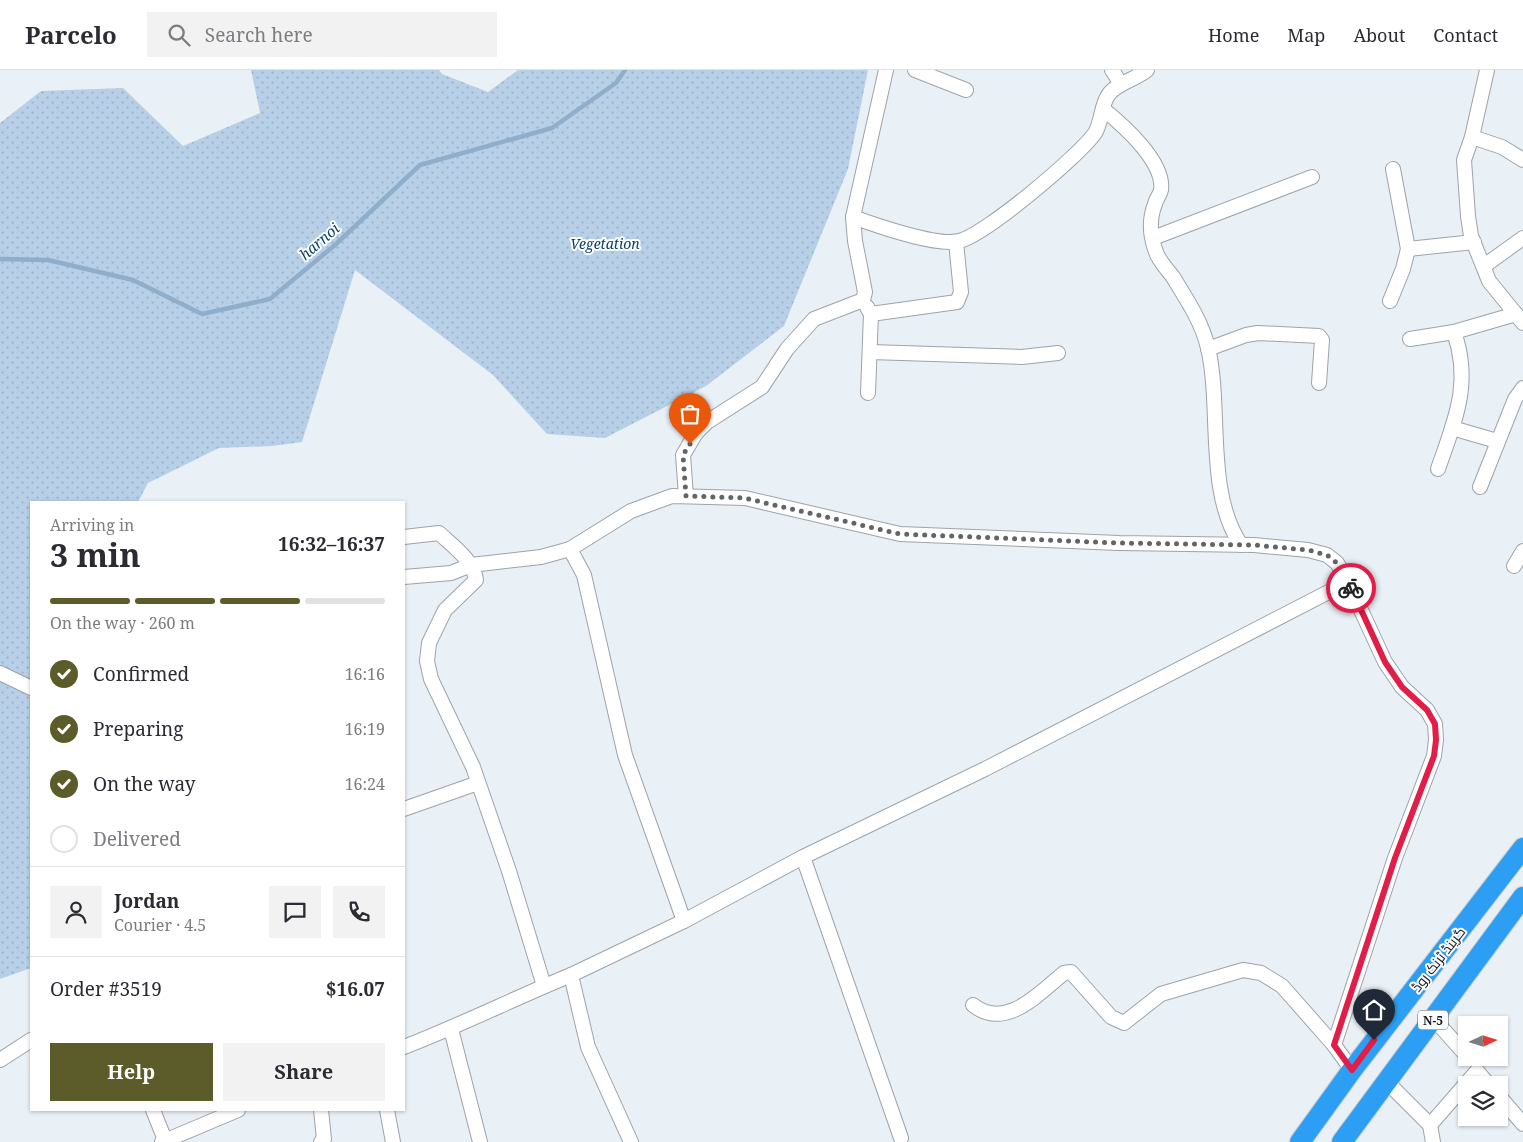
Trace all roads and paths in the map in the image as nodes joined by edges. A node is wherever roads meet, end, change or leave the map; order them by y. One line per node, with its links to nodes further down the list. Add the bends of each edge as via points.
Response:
1 (886, 70): 13 (street)
2 (915, 70): 7 (street)
3 (1112, 70): 6 (street)
4 (1147, 70): 6 (street)
5 (1487, 70): 9 (street)
6 (1122, 84): 8 (street, via 1109,94)
7 (966, 90)
8 (1103, 109): 14 (street, via 1127,129 1154,162 1161,191 1151,214); 16 (street, via 1095,132 1053,175 980,230)
9 (1472, 137): 10 (street, via 1502,147); 17 (street, via 1464,160 1464,183)
10 (1523, 160)
11 (1393, 170): 18 (street)
12 (1312, 177): 14 (street)
13 (853, 217): 16 (street, via 903,234); 20 (street, via 865,292)
14 (1153, 238): 26 (street, via 1156,253 1192,306)
15 (1523, 238): 19 (street)
16 (956, 242): 22 (street, via 961,292 957,302)
17 (1474, 242): 18 (street); 19 (street)
18 (1408, 250): 21 (street)
19 (1484, 266): 23 (street, via 1489,281)
20 (863, 300): 22 (street); 36 (street, via 814,319 787,349 762,387 707,422 696,433 683,455)
21 (1390, 301)
22 (871, 314): 27 (street)
23 (1519, 318): 24 (street)
24 (1454, 332): 25 (street); 32 (street, via 1460,350 1463,379)
25 (1410, 339)
26 (1208, 348): 29 (street, via 1252,334 1319,336 1322,340); 38 (street, via 1220,481 1230,523)
27 (870, 352): 28 (street, via 1022,357); 31 (street)
28 (1058, 353)
29 (1319, 383)
30 (1523, 388): 33 (street)
31 (868, 393)
32 (1452, 428): 33 (street); 34 (street)
33 (1497, 441): 35 (street)
34 (1438, 469)
35 (1480, 487)
36 (686, 496): 38 (street, via 744,498 900,534); 39 (street, via 672,496 630,511)
37 (405, 537): 41 (street, via 440,533)
38 (1241, 545): 44 (street, via 1308,550 1327,555 1337,563)
39 (570, 549): 41 (street, via 541,557); 52 (street, via 584,576 625,756)
40 (1523, 552): 42 (street)
41 (471, 565): 43 (street, via 451,573); 47 (street, via 476,580 445,610 429,643 427,662 431,679)
42 (1514, 566)
43 (405, 577)
44 (1348, 582): 50 (street, via 994,765); 59 (street, via 1385,662 1402,687 1427,710 1435,724 1436,740 1434,756 1395,858)
45 (0, 673): 46 (street)
46 (30, 688)
47 (478, 783): 48 (street); 54 (street)
48 (405, 809)
49 (1523, 848): 64 (highway, گرینڈ ٹرنک روڈ / N-5)
50 (803, 857): 52 (street); 75 (street)
51 (1523, 897): 56 (highway, N-5)
52 (684, 921): 53 (street)
53 (571, 975): 54 (street); 80 (street, via 588,1047)
54 (544, 986): 57 (street)
55 (973, 1005): 59 (street, via 988,1013 1016,1010 1064,973 1070,972 1111,1017 1124,1023 1161,994 1243,970 1262,974 1282,986)
56 (1434, 1019): 60 (street); 67 (highway, N-5)
57 (451, 1029): 61 (street); 79 (street)
58 (30, 1041): 62 (street)
59 (1334, 1045): 64 (street)
60 (1458, 1046)
61 (405, 1047)
62 (0, 1060)
63 (1473, 1066): 65 (street)
64 (1352, 1070): 81 (highway, گرینڈ ٹرنک روڈ / N-5)
65 (1477, 1072): 66 (street); 74 (street)
66 (1481, 1076)
67 (1387, 1082): 74 (street); 82 (highway, N-5)
68 (1508, 1106): 73 (street)
69 (153, 1111): 76 (street)
70 (236, 1111): 76 (street)
71 (321, 1111): 77 (street, via 324,1139)
72 (387, 1111): 78 (street)
73 (1523, 1124)
74 (1430, 1125): 83 (street)
75 (901, 1138)
76 (163, 1141)
77 (321, 1142)
78 (393, 1142)
79 (480, 1142)
80 (632, 1142)
81 (1300, 1142)
82 (1342, 1142)
83 (1434, 1142)

